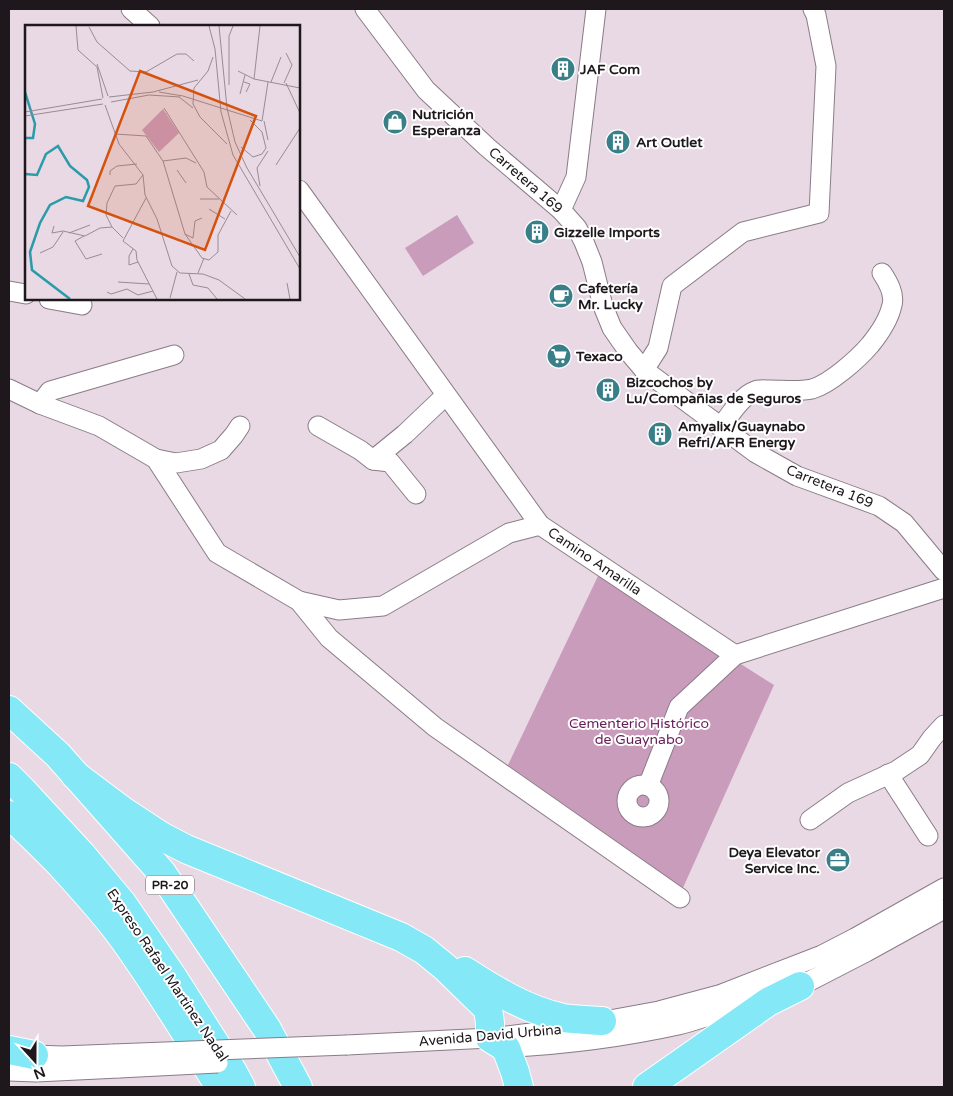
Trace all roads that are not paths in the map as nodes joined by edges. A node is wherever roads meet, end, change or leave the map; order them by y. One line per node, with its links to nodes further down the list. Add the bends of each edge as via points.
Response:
1 (365, 9): 7 (street, Carretera 169, via 426,90)
2 (596, 9): 7 (street, via 576,177)
3 (813, 9): 14 (street, via 826,66 819,213 744,232 672,286 658,348)
4 (136, 10): 5 (street)
5 (149, 25)
6 (300, 191): 16 (street, Camino Amarilla)
7 (561, 210): 14 (street, Carretera 169, via 584,242 612,328)
8 (882, 273): 20 (street, via 890,285 893,303 881,329 857,359 829,381 814,388 754,391)
9 (9, 291): 10 (street)
10 (25, 294)
11 (54, 300): 12 (street)
12 (82, 305)
13 (174, 355): 17 (street, via 50,391)
14 (644, 370): 20 (street, Carretera 169)
15 (9, 389): 17 (street)
16 (446, 395): 22 (street); 24 (street, Camino Amarilla)
17 (40, 404): 21 (street, via 99,426)
18 (240, 426): 21 (street, via 221,450 202,459 176,463)
19 (318, 426): 22 (street)
20 (721, 427): 25 (street, Carretera 169, via 756,453 797,476 879,506 904,523)
21 (156, 459): 27 (street, via 217,553)
22 (373, 460): 23 (street, via 390,462)
23 (416, 494)
24 (540, 525): 27 (street, via 509,533 383,606 340,610); 28 (street, Camino Amarilla)
25 (944, 571)
26 (944, 588): 28 (street)
27 (298, 601): 39 (street, via 329,638 435,727)
28 (735, 655): 34 (street, via 680,707)
29 (9, 710): 32 (highway, PR-20)
30 (944, 725): 31 (street, via 920,755)
31 (888, 774): 36 (street, via 848,793); 37 (street)
32 (75, 775): 41 (highway, via 122,812 186,849 393,934); 50 (highway, PR-20, via 162,873 267,1029)
33 (9, 777): 49 (highway, Expreso Rafael Martínez Nadal, via 122,903)
34 (648, 786)
35 (9, 815): 48 (highway, via 83,889 120,934)
36 (810, 820)
37 (928, 836)
38 (944, 888): 43 (street, Avenida David Urbina, via 814,958 719,994 659,1011)
39 (680, 898)
40 (944, 909): 42 (street, Avenida David Urbina)
41 (424, 950): 43 (highway, via 538,1011 564,1018); 44 (highway, via 488,1009)
42 (800, 986): 44 (street, Avenida David Urbina, via 680,1024 621,1037 578,1042); 52 (highway, via 768,1002)
43 (602, 1021): 44 (street, Avenida David Urbina)
44 (498, 1043): 45 (street, Avenida David Urbina, bridge, via 116,1061 62,1056); 51 (highway, via 515,1072)
45 (22, 1059): 46 (street, Avenida David Urbina); 47 (street, via 21,1074)
46 (9, 1071)
47 (9, 1079)
48 (220, 1087)
49 (241, 1087)
50 (298, 1087)
51 (519, 1087)
52 (647, 1087)

